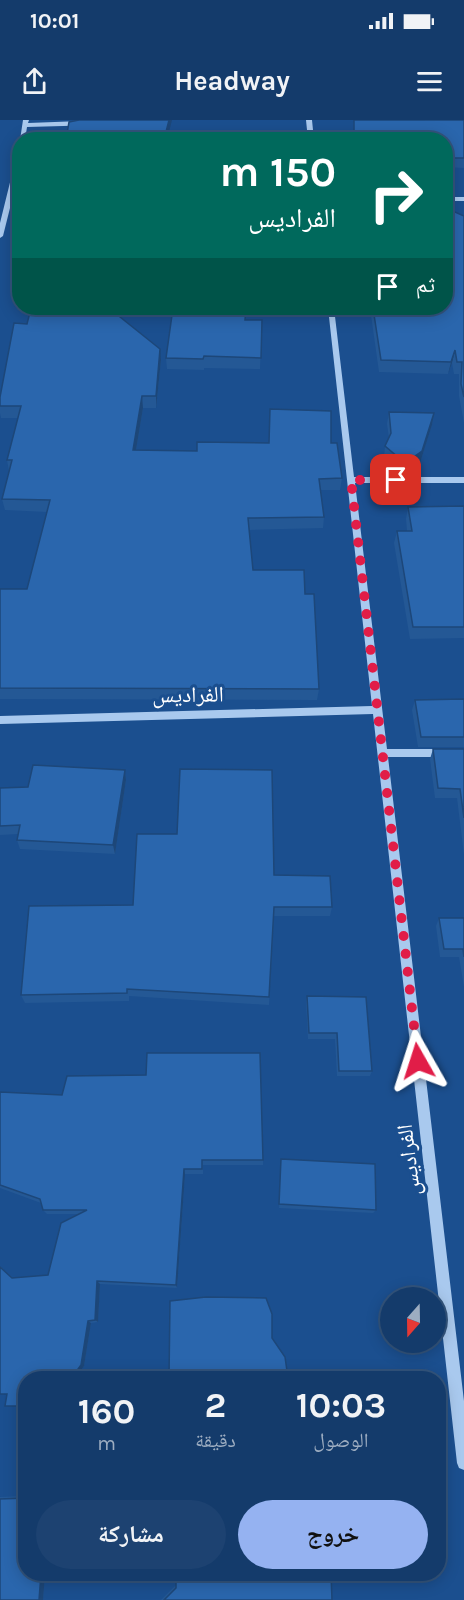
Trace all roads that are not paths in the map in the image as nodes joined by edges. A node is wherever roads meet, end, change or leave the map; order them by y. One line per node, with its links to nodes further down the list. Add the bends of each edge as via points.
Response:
1 (105, 120): 2 (street)
2 (26, 123)
3 (12, 187): 4 (street)
4 (0, 236)
5 (332, 315): 6 (street, الفراديس)
6 (351, 480): 7 (street); 8 (street, الفراديس)
7 (464, 480)
8 (377, 710): 9 (street, الفراديس); 10 (street, الفراديس)
9 (0, 720)
10 (382, 753): 11 (street); 12 (street, الفراديس)
11 (464, 753)
12 (464, 1463)

